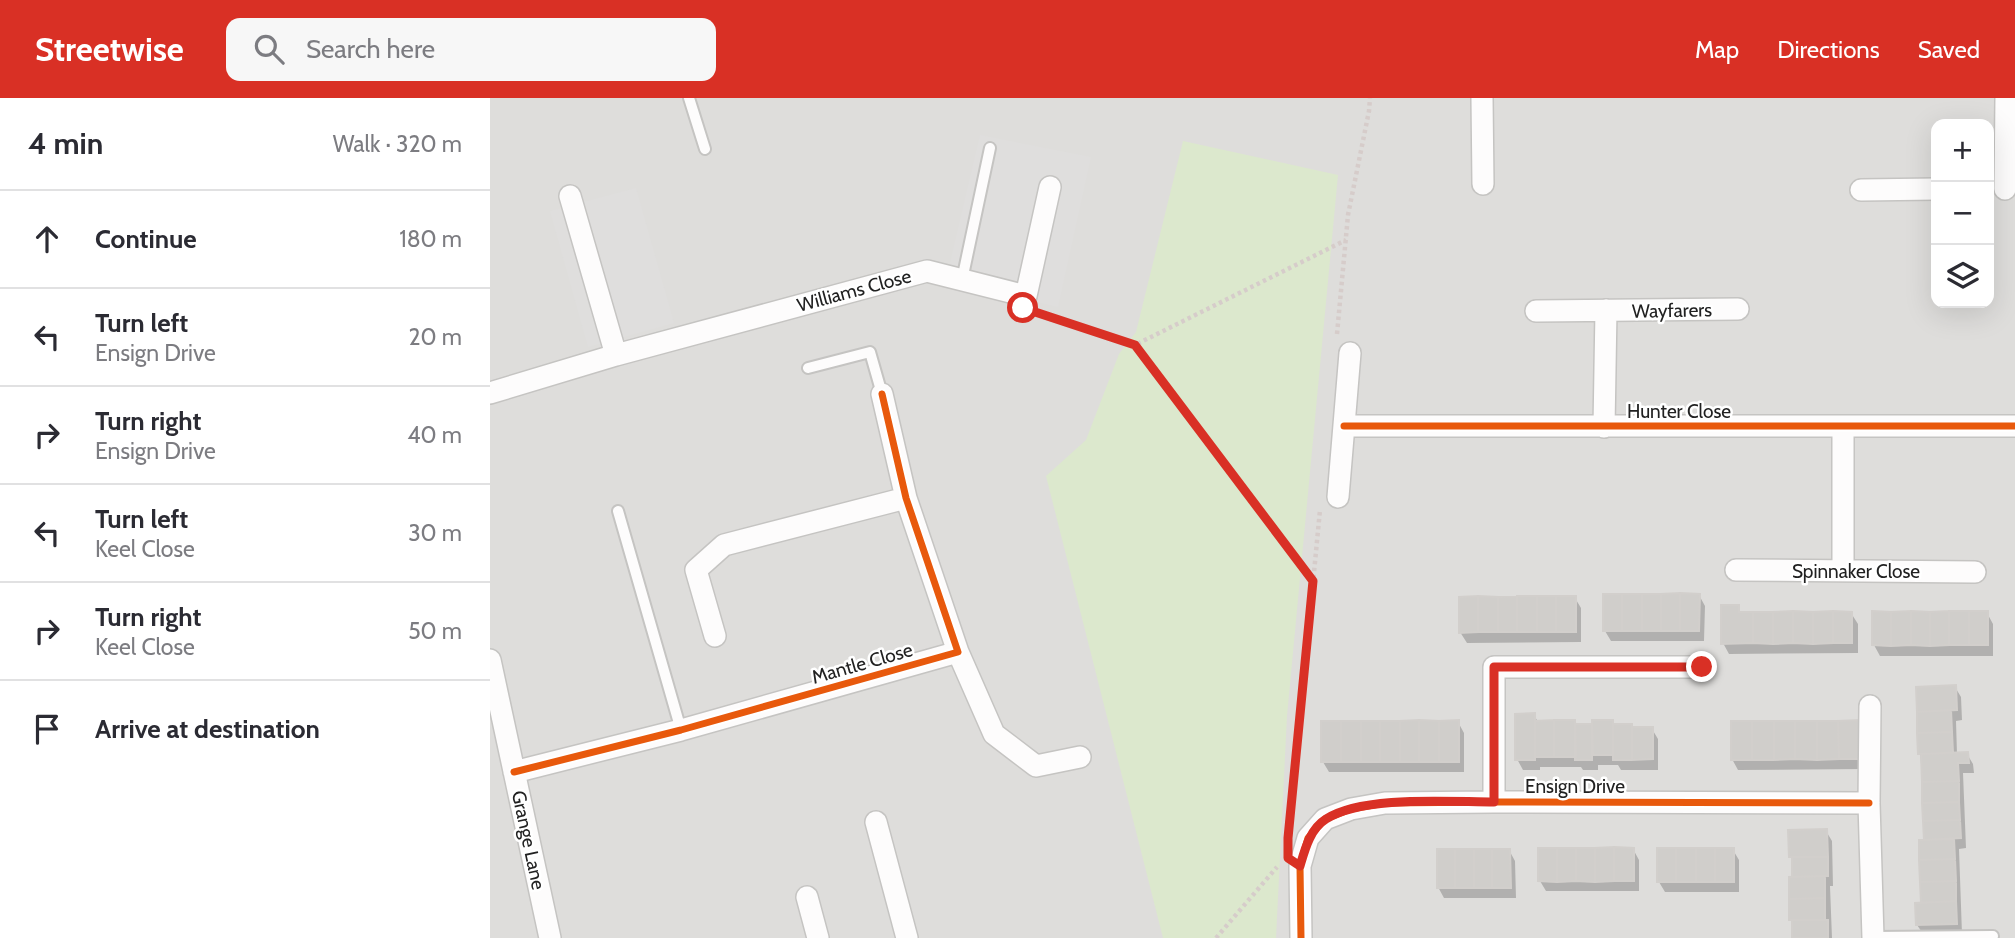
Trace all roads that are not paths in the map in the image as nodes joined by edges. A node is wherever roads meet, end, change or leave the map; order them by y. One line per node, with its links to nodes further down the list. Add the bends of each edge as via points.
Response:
1 (689, 98): 5 (lane)
2 (1482, 98): 6 (street)
3 (2006, 98): 9 (street)
4 (990, 148): 12 (lane)
5 (705, 149)
6 (1483, 184)
7 (1050, 187): 12 (street, Williams Close, via 1026,296)
8 (1931, 189): 10 (street)
9 (2003, 189)
10 (1860, 190)
11 (570, 196): 17 (street)
12 (962, 280): 17 (street, Williams Close, via 926,271)
13 (1738, 309): 14 (street, Wayfarers)
14 (1606, 310): 15 (street, Wayfarers); 23 (street, Wayfarers)
15 (1536, 311)
16 (1343, 346): 21 (street)
17 (616, 355): 19 (street, Williams Close)
18 (808, 368): 20 (lane, via 870,352)
19 (490, 393)
20 (882, 394): 25 (street)
21 (1344, 426): 23 (street, Hunter Close); 26 (street)
22 (2015, 426): 24 (street, Hunter Close)
23 (1604, 427): 24 (street, Hunter Close)
24 (1843, 427): 29 (street)
25 (906, 498): 31 (street, via 724,545 696,570); 32 (street)
26 (1329, 502)
27 (618, 511): 36 (lane)
28 (1737, 570): 29 (street, Spinnaker Close)
29 (1843, 571): 30 (street, Spinnaker Close)
30 (1975, 572)
31 (715, 636)
32 (958, 652): 36 (street, Mantle Close); 37 (street, via 994,734 1036,766)
33 (490, 660): 38 (street, Grange Lane)
34 (1702, 667): 39 (street, via 1494,667)
35 (1870, 706): 40 (street)
36 (681, 730): 38 (street, Mantle Close)
37 (1080, 757)
38 (514, 772): 46 (street, Grange Lane)
39 (1494, 802): 40 (street, Ensign Drive); 48 (street, Ensign Drive, via 1385,803 1351,808 1325,819 1308,838 1300,866)
40 (1869, 803): 45 (street)
41 (876, 822): 44 (street)
42 (807, 897): 47 (street)
43 (1993, 936): 45 (lane)
44 (903, 937)
45 (1873, 937)
46 (550, 938)
47 (818, 938)
48 (1301, 938)

